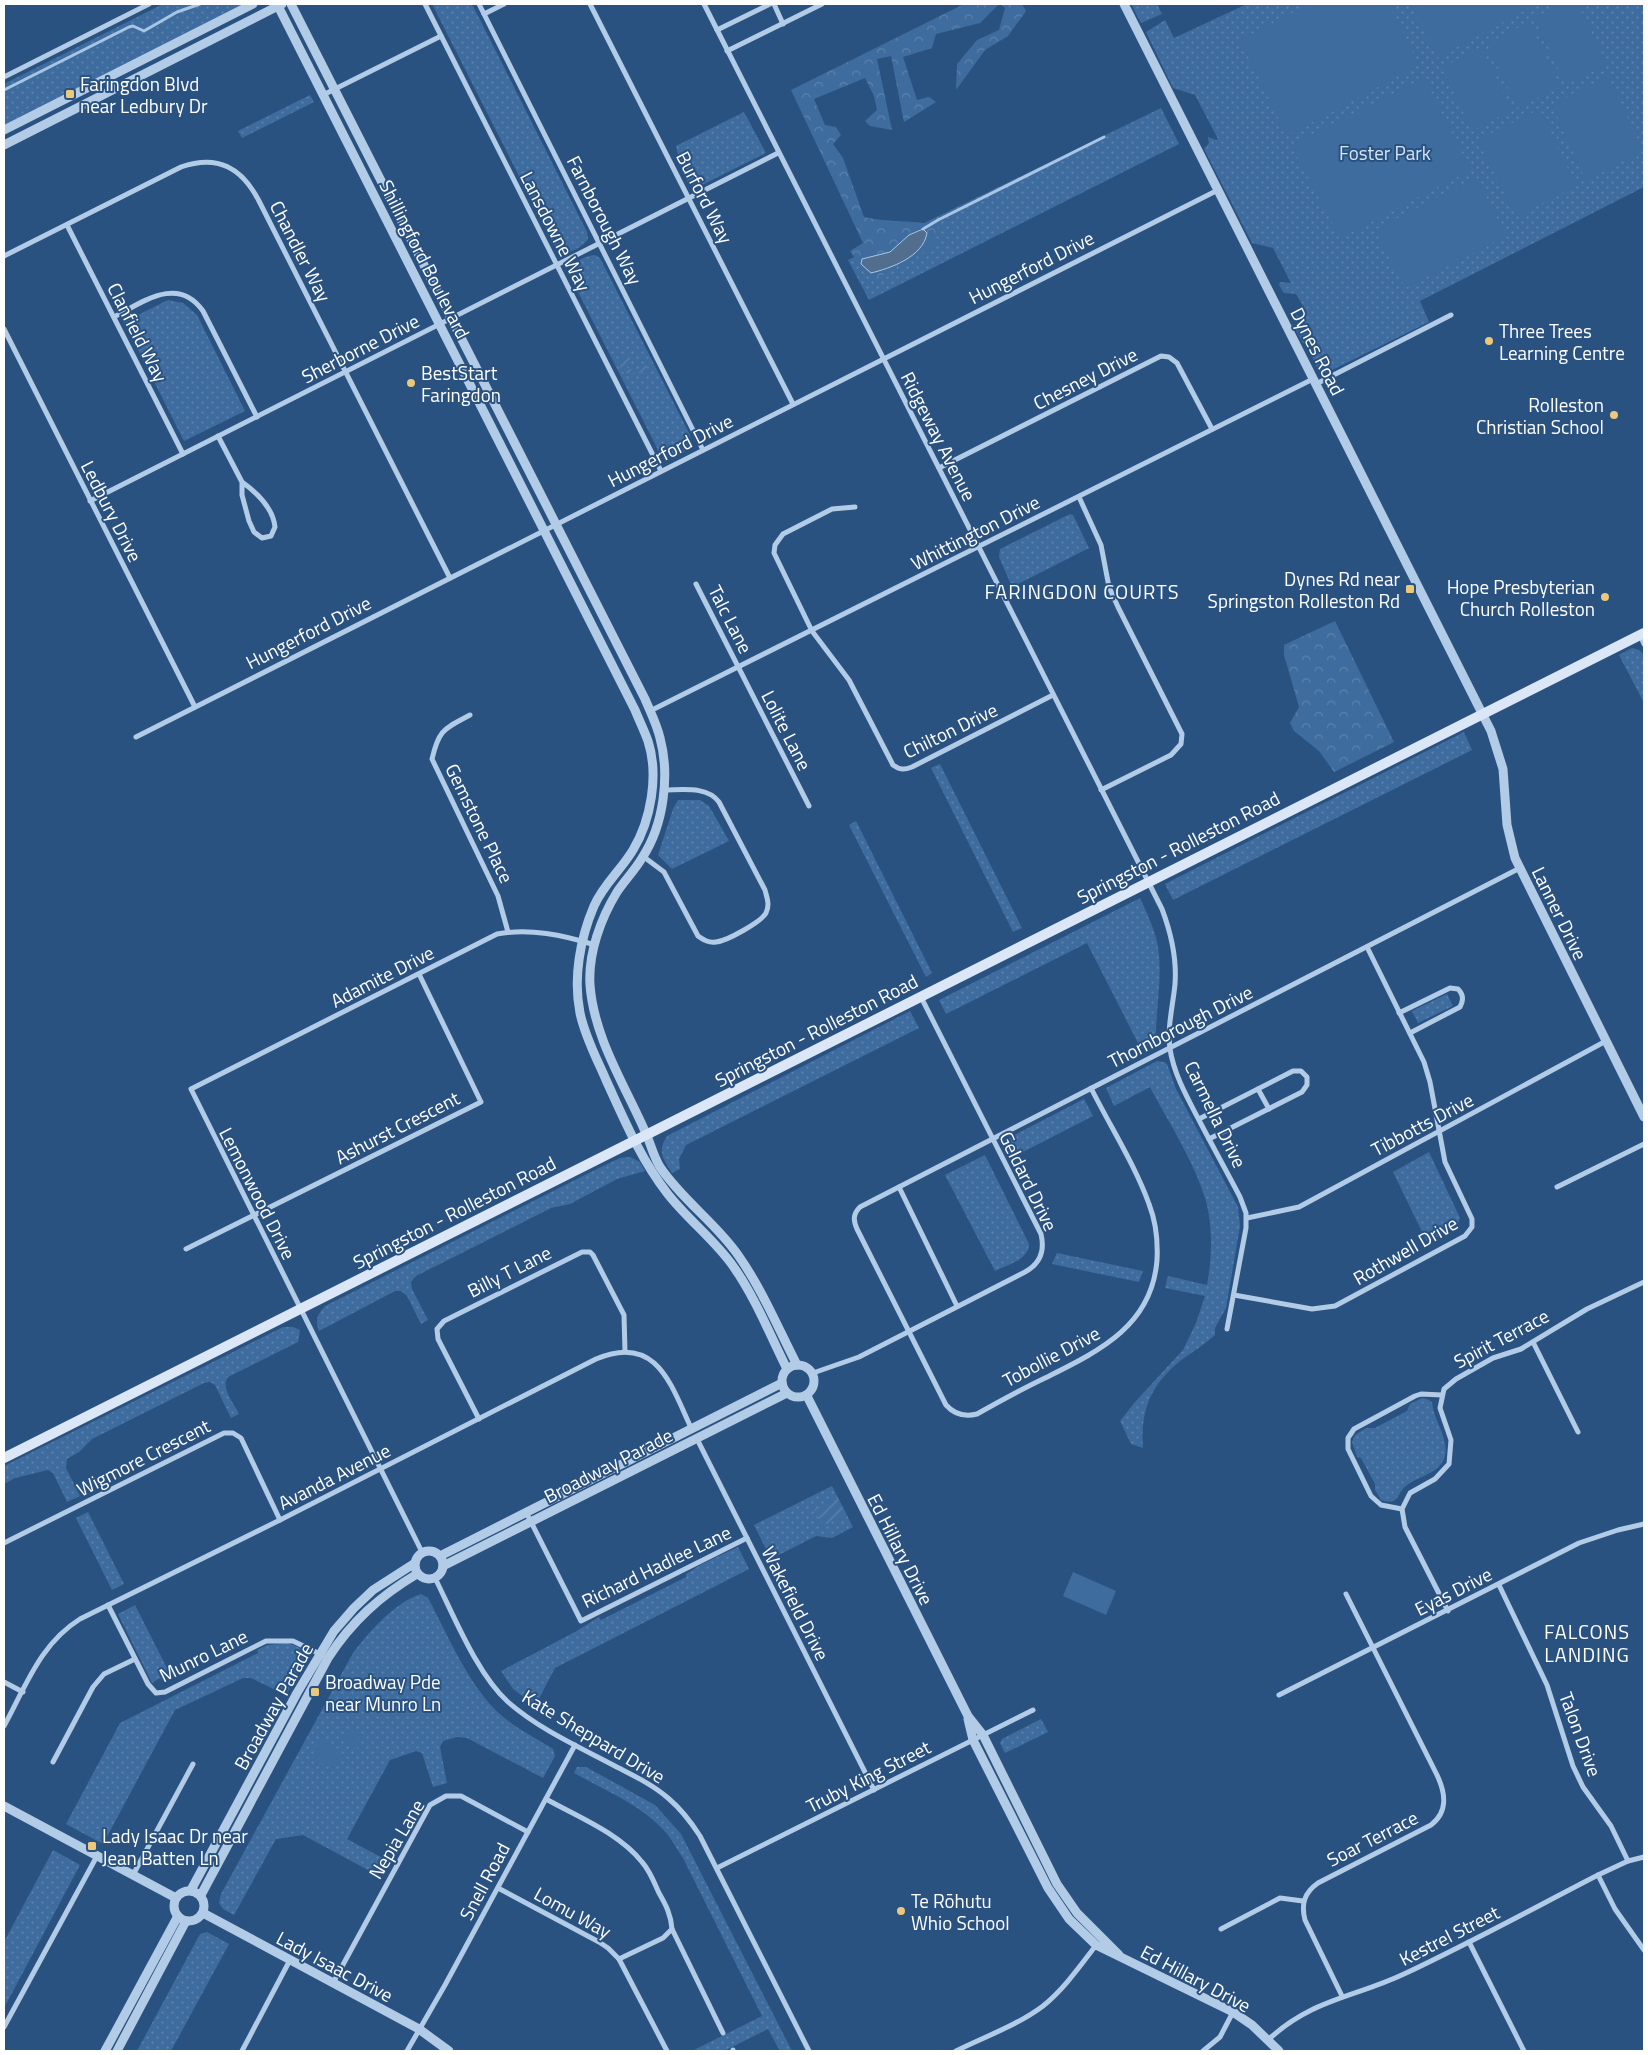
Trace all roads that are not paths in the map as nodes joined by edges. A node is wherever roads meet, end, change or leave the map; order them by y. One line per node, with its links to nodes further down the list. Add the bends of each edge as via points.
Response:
1 (149, 4): 19 (street)
2 (253, 4): 20 (street)
3 (279, 4): 22 (street, Shillingford Boulevard); 23 (street)
4 (291, 4): 21 (street, Shillingford Boulevard)
5 (425, 4): 17 (street, Lansdowne Way)
6 (478, 4): 14 (street, Farnborough Way)
7 (504, 4): 14 (street)
8 (590, 4): 28 (street, Burford Way)
9 (704, 4): 16 (street, Ridgeway Avenue)
10 (770, 4): 16 (street)
11 (774, 4): 15 (street)
12 (822, 4): 15 (street)
13 (1124, 4): 27 (street, Dynes Road)
14 (484, 14): 30 (street, Farnborough Way)
15 (783, 24): 18 (street)
16 (717, 30): 18 (street, Ridgeway Avenue)
17 (441, 36): 21 (street); 32 (street, Lansdowne Way)
18 (728, 51): 26 (street, Ridgeway Avenue)
19 (4, 77)
20 (96, 84): 23 (street); 24 (street)
21 (334, 89): 22 (street); 35 (street, Shillingford Boulevard)
22 (323, 94): 36 (street, Shillingford Boulevard)
23 (103, 95): 25 (street)
24 (4, 130)
25 (4, 145)
26 (778, 153): 28 (street, Sherborne Drive); 38 (street, Ridgeway Avenue)
27 (1218, 190): 38 (street, Hungerford Drive); 40 (street, Dynes Road)
28 (688, 198): 30 (street, Sherborne Drive); 41 (street, Burford Way)
29 (67, 225): 31 (street, Chandler Way); 34 (street, Clanfield Way); 39 (street, Chandler Way, via 186,165 211,162 230,168 239,173 253,190)
30 (600, 243): 32 (street, Sherborne Drive); 45 (street, Farnborough Way)
31 (4, 256)
32 (557, 265): 35 (street, Sherborne Drive); 48 (street, Lansdowne Way)
33 (1451, 315): 40 (street, Whittington Drive)
34 (114, 317): 42 (street, via 166,292 193,300 203,311); 46 (street, Clanfield Way)
35 (451, 319): 36 (street, Sherborne Drive); 53 (street, Shillingford Boulevard)
36 (439, 324): 39 (street, Sherborne Drive); 54 (street, Shillingford Boulevard)
37 (4, 329): 51 (street, Ledbury Drive)
38 (883, 359): 41 (street, Hungerford Drive); 47 (street, Ridgeway Avenue)
39 (345, 372): 42 (street, Sherborne Drive); 57 (street, Chandler Way)
40 (1314, 382): 43 (street, Whittington Drive); 66 (street, Dynes Road)
41 (793, 404): 45 (street, Hungerford Drive)
42 (257, 417): 44 (street, Sherborne Drive)
43 (1212, 429): 47 (street, Chesney Drive, via 1177,363 1161,356); 50 (street, Whittington Drive)
44 (218, 436): 46 (street, Sherborne Drive); 49 (street)
45 (703, 450): 48 (street, Hungerford Drive)
46 (183, 454): 51 (street, Sherborne Drive)
47 (939, 468): 55 (street, Ridgeway Avenue)
48 (661, 471): 53 (street, Hungerford Drive)
49 (242, 482): 49 (street, via 270,511 275,527 271,536 262,538 254,532 247,516)
50 (1079, 497): 55 (street, Whittington Drive); 70 (street, via 1101,545 1109,587 1182,734 1172,755)
51 (90, 501): 64 (street, Ledbury Drive)
52 (854, 507): 60 (street, via 832,509 782,534 775,545 777,564)
53 (555, 525): 54 (street, Hungerford Drive); 56 (street, Shillingford Boulevard)
54 (544, 531): 57 (street, Hungerford Drive); 58 (street, Shillingford Boulevard)
55 (979, 547): 60 (street, Whittington Drive); 63 (street, Ridgeway Avenue)
56 (581, 577): 58 (street); 65 (street, Shillingford Boulevard)
57 (450, 578): 64 (street, Hungerford Drive)
58 (570, 583): 76 (street, Shillingford Boulevard, via 648,741 653,772 645,823 634,849 594,906)
59 (696, 584): 62 (street, Talc Lane)
60 (812, 631): 62 (street, Whittington Drive); 63 (street, Chilton Drive, via 849,680 887,755 899,769 906,770)
61 (1643, 638): 66 (main road, Springston - Rolleston Road)
62 (738, 668): 65 (street, Whittington Drive); 71 (street, Lolite Lane)
63 (1053, 695): 70 (street, Ridgeway Avenue)
64 (195, 707): 68 (street, Hungerford Drive)
65 (650, 711): 69 (street, Shillingford Boulevard, via 660,737)
66 (1482, 713): 73 (street, Lanner Drive, via 1501,759 1508,830); 74 (main road, Springston - Rolleston Road)
67 (470, 715): 75 (street, Gemstone Place, via 444,728 436,740 432,758 498,896)
68 (136, 736)
69 (664, 790): 72 (street, Shillingford Boulevard, via 657,824); 72 (street, via 704,791 714,795 764,890 768,911 762,919 726,939 707,942 698,936 664,872)
70 (1102, 790): 74 (street, Ridgeway Avenue)
71 (809, 806)
72 (644, 857): 77 (street, Shillingford Boulevard, via 606,910)
73 (1520, 868): 78 (street, Thornborough Drive); 83 (street, Lanner Drive)
74 (1148, 882): 80 (main road, Springston - Rolleston Road); 84 (street, Carmella Drive, via 1162,909 1173,945 1175,982)
75 (508, 932): 76 (street, Adamite Drive, via 539,932); 79 (street, Adamite Drive, via 497,934)
76 (582, 941): 77 (street, Adamite Drive); 95 (street, Shillingford Boulevard, via 577,980 580,1014 589,1042)
77 (595, 945): 92 (street, Shillingford Boulevard, via 590,982 593,1010 600,1035)
78 (1366, 947): 81 (street, Rothwell Drive); 84 (street, Thornborough Drive)
79 (419, 974): 87 (street, Adamite Drive); 100 (street, Ashurst Crescent, via 481,1102)
80 (921, 996): 92 (main road, Springston - Rolleston Road); 93 (street, Geldard Drive)
81 (1400, 1012): 82 (street, Rothwell Drive); 82 (street, via 1450,988 1458,989 1462,995 1460,1007)
82 (1410, 1033): 91 (street, Rothwell Drive, via 1427,1072)
83 (1606, 1042): 89 (street, Lanner Drive); 91 (street, Tibbotts Drive)
84 (1170, 1048): 85 (street, Thornborough Drive); 90 (street, Carmella Drive, via 1180,1083)
85 (1091, 1088): 93 (street, Thornborough Drive); 108 (street, Tobollie Drive, via 1145,1193 1154,1218 1156,1268 1138,1314 1121,1333 1090,1356 971,1416 956,1413 946,1405)
86 (1258, 1089): 88 (street); 88 (street, via 1293,1071 1301,1071 1307,1077 1307,1085 1302,1092); 90 (street)
87 (191, 1090): 100 (street, Lemonwood Drive)
88 (1269, 1109): 94 (street)
89 (1644, 1117)
90 (1199, 1119): 94 (street, Carmella Drive)
91 (1438, 1132): 101 (street, Tibbotts Drive, via 1299,1207); 104 (street, Rothwell Drive, via 1449,1172 1472,1219 1468,1234 1328,1308 1312,1309)
92 (647, 1134): 95 (main road, Springston - Rolleston Road); 111 (street, via 660,1166 728,1242 746,1267)
93 (992, 1138): 98 (street, Thornborough Drive); 105 (street, Geldard Drive, via 1041,1234 1043,1248 1038,1261 1030,1269)
94 (1209, 1139): 101 (street, Carmella Drive, via 1240,1197)
95 (634, 1140): 106 (main road, Springston - Rolleston Road); 112 (street, via 650,1171 668,1194 733,1266)
96 (1644, 1144): 97 (street)
97 (1557, 1187)
98 (898, 1188): 99 (street, Thornborough Drive, via 860,1206); 105 (street)
99 (856, 1212): 108 (street, Tobollie Drive, via 854,1222 857,1229)
100 (253, 1216): 102 (street); 106 (street, Lemonwood Drive)
101 (1247, 1218): 104 (street, Carmella Drive)
102 (186, 1249)
103 (1644, 1282): 109 (street, Spirit Terrace, via 1587,1309)
104 (1234, 1295): 107 (street, Carmella Drive)
105 (958, 1306): 108 (street, Geldard Drive)
106 (300, 1309): 122 (main road, Springston - Rolleston Road); 123 (street)
107 (1227, 1329)
108 (908, 1331): 113 (street, Geldard Drive, via 858,1357)
109 (1533, 1342): 116 (street, Spirit Terrace, via 1493,1358 1456,1379); 120 (street)
110 (625, 1352): 118 (street, Avanda Avenue, via 596,1359); 118 (street, Billy T Lane, via 624,1315 594,1256 590,1252 582,1252 462,1312 437,1328 438,1339); 119 (street, Avanda Avenue, via 642,1354 657,1364 668,1379)
111 (797, 1365): 112 (street); 113 (street, via 806,1367)
112 (787, 1369): 114 (street)
113 (813, 1374): 117 (street, via 813,1388)
114 (782, 1383): 115 (street); 119 (street, Broadway Parade)
115 (787, 1393): 117 (street, via 796,1398); 121 (street, Broadway Parade)
116 (1442, 1395): 124 (street, via 1440,1408 1451,1440 1449,1464 1435,1479 1410,1493); 124 (street, via 1415,1396 1354,1429 1348,1438 1348,1449 1371,1496 1380,1505)
117 (806, 1396): 148 (street, Ed Hillary Drive)
118 (479, 1419): 123 (street, Avanda Avenue)
119 (692, 1429): 121 (street, Wakefield Drive); 125 (street, Broadway Parade)
120 (1578, 1432)
121 (697, 1438): 127 (street, Broadway Parade); 129 (street, Wakefield Drive)
122 (4, 1458)
123 (380, 1468): 126 (street, Avanda Avenue); 131 (street)
124 (1402, 1510): 140 (street, via 1405,1527)
125 (526, 1512): 127 (street, Richard Hadlee Lane); 132 (street, Broadway Parade)
126 (280, 1520): 130 (street, Wigmore Crescent, via 241,1438 233,1433 224,1433); 139 (street, Avanda Avenue)
127 (530, 1522): 129 (street, Richard Hadlee Lane, via 580,1621); 134 (street, Broadway Parade)
128 (1644, 1524): 137 (street, Eyas Drive, via 1579,1543)
129 (747, 1538): 155 (street, Wakefield Drive)
130 (4, 1543)
131 (422, 1552): 132 (street, via 432,1551); 133 (street)
132 (440, 1556): 134 (street)
133 (415, 1564): 135 (street); 142 (street, Broadway Parade, via 384,1582 359,1603 334,1631)
134 (443, 1566): 136 (street)
135 (417, 1574): 136 (street, via 428,1580); 142 (street, Broadway Parade, via 367,1610)
136 (435, 1578): 152 (street, Kate Sheppard Drive, via 473,1653 496,1690 515,1708)
137 (1500, 1585): 140 (street, Eyas Drive); 161 (street, Talon Drive, via 1555,1704 1573,1766 1611,1826)
138 (1346, 1594): 141 (street)
139 (108, 1605): 143 (street, Munro Lane); 145 (street, Avanda Avenue, via 69,1626 51,1642)
140 (1448, 1611): 141 (street, Eyas Drive)
141 (1373, 1648): 146 (street, Eyas Drive); 169 (street, Soar Terrace, via 1442,1786 1445,1795 1442,1812 1431,1825 1318,1882 1310,1888)
142 (324, 1656): 143 (street, Munro Lane, via 293,1641 266,1641 160,1693 148,1684); 166 (street, Broadway Parade); 167 (street, Broadway Parade)
143 (135, 1659): 153 (street, via 104,1674 93,1686)
144 (4, 1682): 145 (street)
145 (23, 1692): 149 (street, Avanda Avenue)
146 (1279, 1695)
147 (1033, 1710): 150 (street, Truby King Street)
148 (968, 1716): 150 (street, Ed Hillary Drive); 151 (street, Ed Hillary Drive)
149 (4, 1726)
150 (983, 1735): 151 (street, Truby King Street); 175 (street, Ed Hillary Drive, via 1057,1884)
151 (974, 1740): 155 (street, Truby King Street); 175 (street, Ed Hillary Drive, via 1053,1896 1069,1919)
152 (575, 1745): 156 (street, Snell Road); 162 (street, Kate Sheppard Drive, via 637,1777 668,1798 693,1825)
153 (53, 1762)
154 (193, 1764): 163 (street)
155 (874, 1790): 162 (street, Truby King Street)
156 (546, 1799): 158 (street, Snell Road); 173 (street, via 618,1839 643,1863 671,1916)
157 (4, 1806): 159 (street)
158 (528, 1832): 165 (street, Snell Road); 180 (street, Nepia Lane, via 461,1796 446,1796 430,1805)
159 (97, 1856): 163 (street); 183 (street)
160 (1644, 1857): 161 (street, Kestrel Street)
161 (1628, 1862): 164 (street, Kestrel Street)
162 (717, 1868): 193 (street, Kate Sheppard Drive)
163 (133, 1875): 168 (street)
164 (1598, 1875): 176 (street, Kestrel Street); 177 (street, via 1615,1909)
165 (498, 1888): 178 (street, Lomu Way, via 599,1942); 184 (street, Snell Road)
166 (191, 1890): 167 (street); 168 (street)
167 (201, 1896): 170 (street, via 205,1904)
168 (176, 1898): 171 (street, via 174,1904)
169 (1303, 1901): 174 (street, via 1280,1898); 181 (street, via 1305,1920)
170 (203, 1913): 172 (street, via 196,1920); 179 (street, Lady Isaac Drive)
171 (178, 1916): 172 (street); 187 (street)
172 (186, 1921): 188 (street)
173 (672, 1929): 178 (street, via 663,1938); 185 (street)
174 (1221, 1929)
175 (1099, 1942): 182 (street, Ed Hillary Drive); 194 (street, via 1065,1984 1042,2006)
176 (1469, 1942): 181 (street, Kestrel Street, via 1377,1986); 197 (street)
177 (1644, 1950)
178 (619, 1959): 192 (street, Lomu Way)
179 (290, 1960): 180 (street, Lady Isaac Drive); 189 (street)
180 (333, 1983): 184 (street, Lady Isaac Drive)
181 (1342, 1996): 186 (street, Kestrel Street, via 1297,2017)
182 (1233, 2012): 186 (street, Ed Hillary Drive); 195 (street, via 1220,2036)
183 (4, 2027)
184 (419, 2029): 190 (street, Snell Road); 191 (street, Lady Isaac Drive)
185 (724, 2033)
186 (1268, 2040): 196 (street, Ed Hillary Drive)
187 (105, 2051)
188 (117, 2051)
189 (242, 2051)
190 (407, 2051)
191 (449, 2051)
192 (667, 2051)
193 (809, 2051)
194 (956, 2051)
195 (1203, 2051)
196 (1279, 2051)
197 (1524, 2051)

